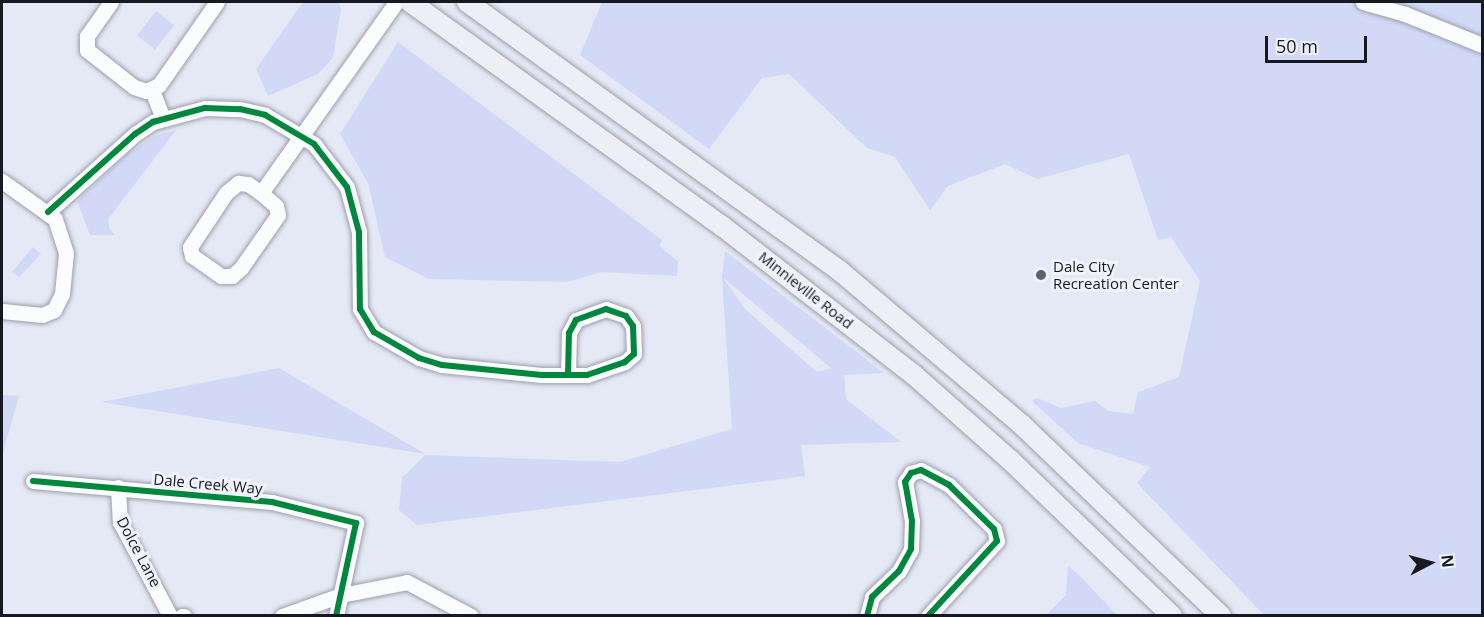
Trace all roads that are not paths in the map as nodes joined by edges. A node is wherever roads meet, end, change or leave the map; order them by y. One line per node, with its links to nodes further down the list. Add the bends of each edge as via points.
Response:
1 (111, 2): 8 (street, via 87,36 87,50 134,87)
2 (217, 2): 8 (street)
3 (396, 2): 10 (street)
4 (410, 2): 25 (main road, Minnieville Road, via 741,241 914,375)
5 (467, 2): 26 (main road, via 849,279 1030,432)
6 (1363, 2): 7 (street)
7 (1482, 45)
8 (153, 90): 9 (street)
9 (163, 118): 10 (street, via 205,108 240,109 280,121); 13 (street, via 135,134)
10 (303, 134): 12 (street); 15 (street, via 332,163 350,196 359,232 360,309 374,332 419,358 442,366)
11 (2, 181): 13 (street)
12 (261, 193): 12 (street, via 276,206 278,215 237,273 221,276 192,256 192,242 230,188 244,183)
13 (48, 212): 14 (street, via 66,244 59,304 42,315)
14 (2, 312)
15 (568, 375): 15 (street, via 569,333 576,320 606,309 626,316 633,326 635,344 629,360 599,373)
16 (33, 480): 17 (street, Dale Creek Way)
17 (118, 487): 18 (street, Dale Creek Way, via 272,502 356,523); 19 (street, Dolce Lane, via 120,522 165,599)
18 (341, 595): 20 (street); 21 (street, Dale Creek Way); 22 (street, via 407,582)
19 (170, 615)
20 (282, 615)
21 (336, 615)
22 (468, 615)
23 (867, 615): 24 (street, via 872,597 899,571 911,549 912,521 905,482 911,473 921,470 949,485 997,536 995,548)
24 (928, 615)
25 (1172, 615)
26 (1221, 615)

